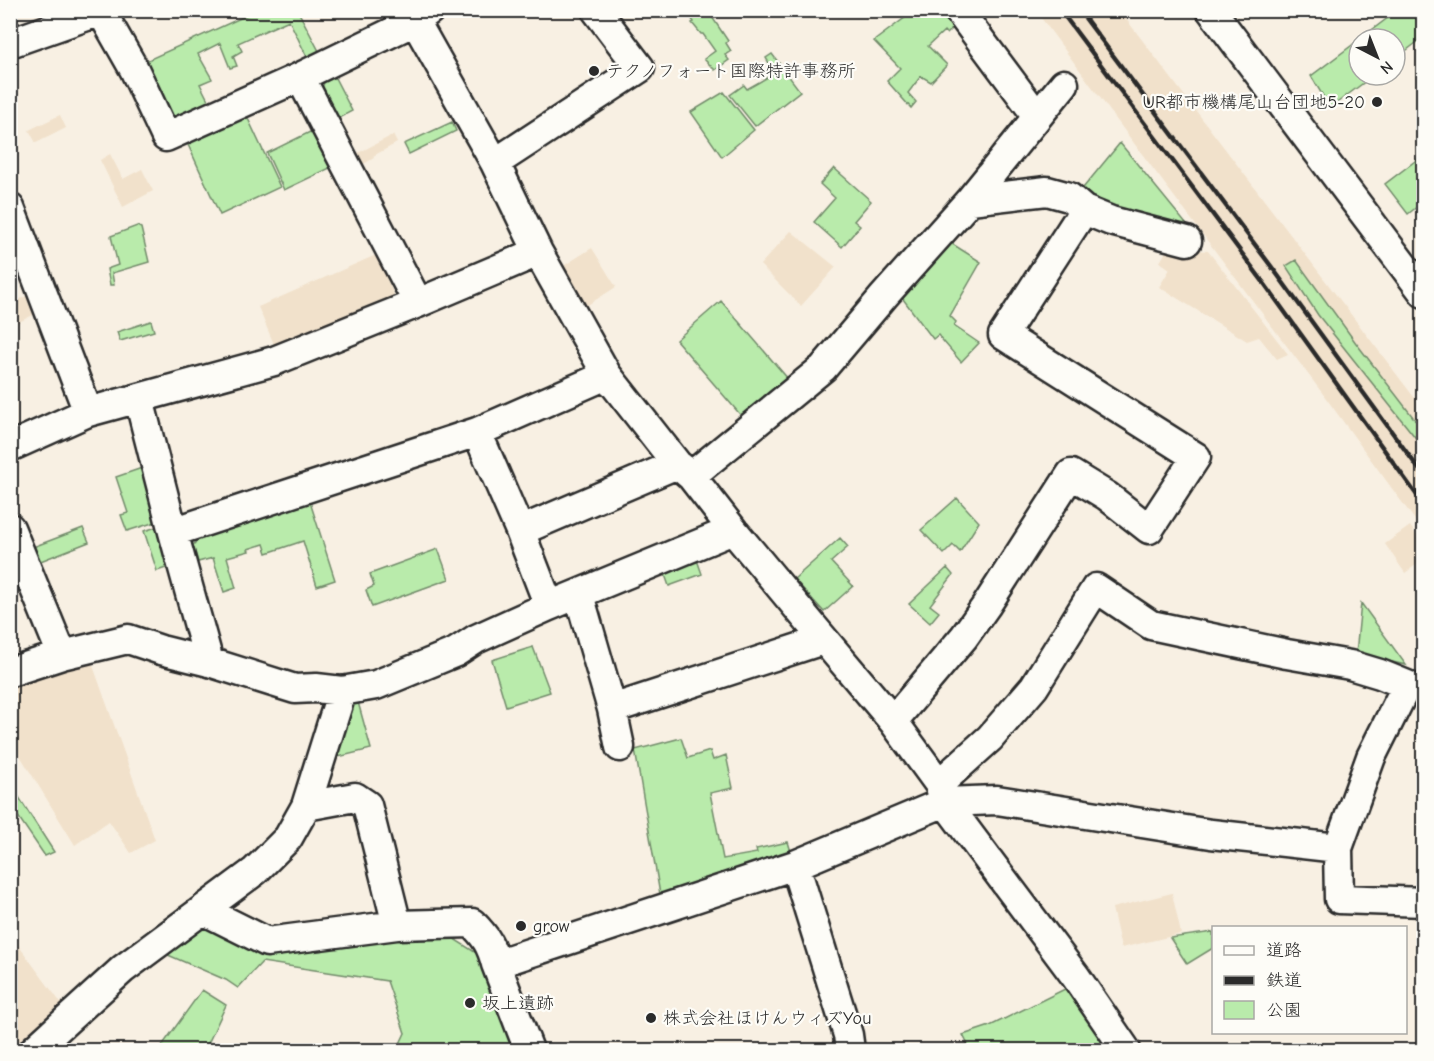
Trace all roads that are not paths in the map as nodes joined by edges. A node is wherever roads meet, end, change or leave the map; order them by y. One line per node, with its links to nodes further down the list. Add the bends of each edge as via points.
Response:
1 (596, 10): 9 (street, via 640,68)
2 (958, 10): 8 (street)
3 (1211, 10): 15 (street)
4 (422, 16): 6 (street); 9 (street)
5 (10, 43): 6 (street, via 101,11 166,137)
6 (300, 77): 16 (street)
7 (1064, 84): 8 (street)
8 (1037, 116): 10 (street)
9 (495, 163): 14 (street)
10 (970, 201): 12 (street, via 1047,191 1069,197); 22 (street, via 823,368)
11 (10, 208): 19 (street)
12 (1084, 210): 13 (street); 35 (street, via 1002,336 1196,457 1149,530 1107,495 1071,474 975,622)
13 (1187, 241)
14 (538, 252): 16 (street); 17 (street)
15 (1424, 293)
16 (418, 303): 18 (street, via 274,361)
17 (607, 375): 20 (street); 22 (street)
18 (140, 399): 19 (street); 26 (street)
19 (88, 412): 21 (street)
20 (477, 432): 25 (street); 26 (street)
21 (10, 447)
22 (684, 470): 24 (street); 25 (street)
23 (10, 528): 30 (street)
24 (733, 530): 27 (street); 29 (street)
25 (520, 531): 28 (street)
26 (173, 532): 31 (street)
27 (579, 595): 28 (street); 34 (street)
28 (549, 606): 33 (street, via 456,652 376,685)
29 (824, 640): 34 (street); 35 (street)
30 (62, 655): 31 (street, via 128,639); 32 (street)
31 (209, 662): 33 (street, via 295,689)
32 (10, 672)
33 (342, 691): 38 (street)
34 (612, 709): 36 (street)
35 (893, 721): 37 (street)
36 (620, 747)
37 (942, 793): 39 (street, via 1211,834); 39 (street, via 1034,687 1096,588 1151,625 1350,665 1407,686 1371,757); 40 (street); 48 (street)
38 (306, 806): 42 (street, via 288,838 255,871); 43 (street, via 355,797 367,805)
39 (1338, 848): 41 (street, via 1339,898)
40 (795, 865): 44 (street); 47 (street)
41 (1424, 902)
42 (203, 910): 43 (street, via 267,942); 45 (street, via 123,969)
43 (397, 925): 44 (street, via 472,923 491,946)
44 (496, 964): 46 (street)
45 (34, 1050)
46 (529, 1050)
47 (850, 1050)
48 (1126, 1050)

